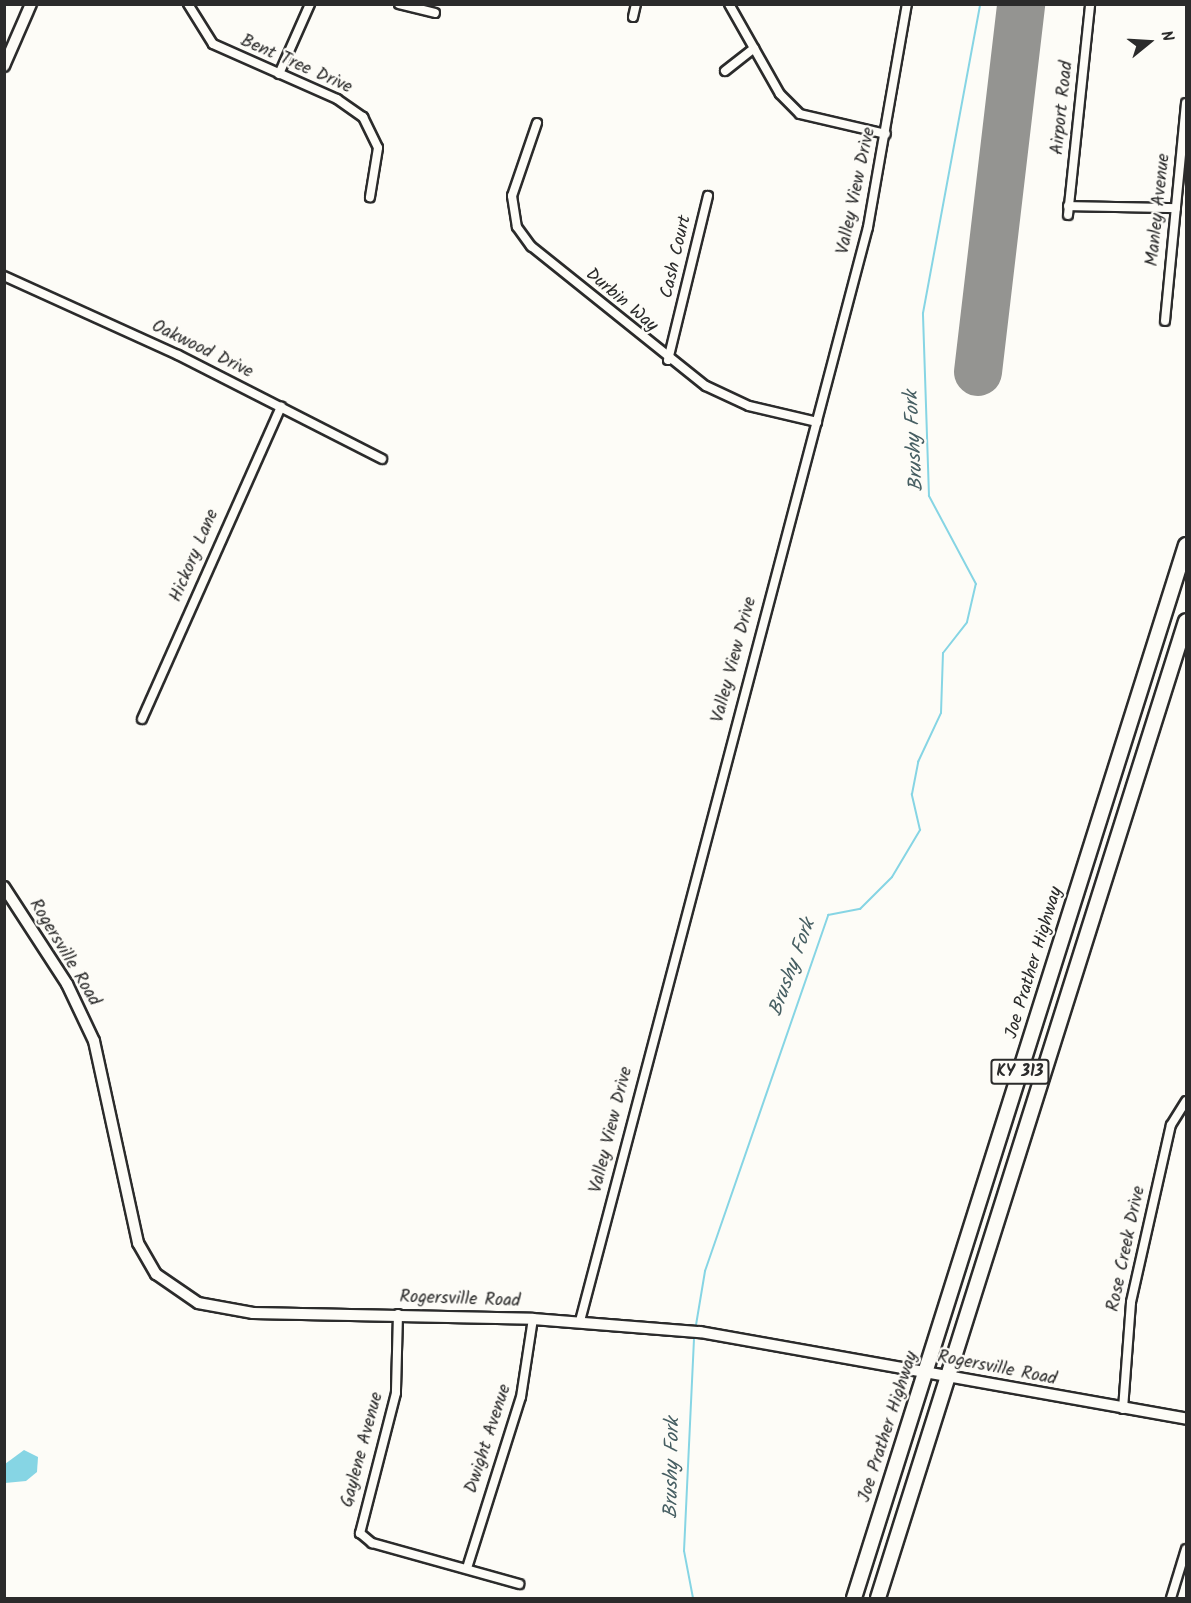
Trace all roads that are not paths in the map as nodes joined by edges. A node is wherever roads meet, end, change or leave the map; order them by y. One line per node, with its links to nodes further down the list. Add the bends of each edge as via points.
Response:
1 (31, 4): 12 (street)
2 (188, 4): 14 (street, Bent Tree Drive, via 213,44)
3 (310, 4): 14 (street)
4 (399, 4): 9 (street)
5 (636, 4): 10 (street)
6 (907, 4): 17 (street, Valley View Drive)
7 (1090, 4): 20 (street, Airport Road, via 1068,210)
8 (731, 5): 11 (street)
9 (435, 13)
10 (633, 17)
11 (754, 48): 13 (street); 17 (street, via 800,114)
12 (4, 66)
13 (725, 71)
14 (279, 74): 19 (street, Bent Tree Drive, via 345,103 368,123 379,160)
15 (1186, 103): 20 (street, Manley Avenue)
16 (537, 123): 23 (street, Durbin Way, via 512,196 517,227 555,267)
17 (886, 134): 25 (street, Valley View Drive, via 868,227)
18 (708, 196): 23 (street, Cash Court)
19 (370, 197)
20 (1176, 208): 22 (street, Manley Avenue)
21 (4, 276): 24 (street, Oakwood Drive)
22 (1165, 321)
23 (668, 360): 25 (street, Durbin Way, via 738,403)
24 (281, 407): 26 (street, Oakwood Drive); 29 (street, Hickory Lane)
25 (817, 422): 34 (street, Valley View Drive)
26 (382, 459)
27 (1186, 545): 35 (highway, Joe Prather Highway / KY 313)
28 (1186, 621): 36 (highway, KY 313)
29 (142, 719)
30 (4, 887): 32 (street, Rogersville Road, via 67,984 94,1041 132,1225 156,1274 183,1296 231,1311)
31 (1186, 1101): 37 (street, Rose Creek Drive, via 1171,1125 1131,1302)
32 (398, 1314): 33 (street, Rogersville Road); 40 (street, Gaylene Avenue, via 396,1393 360,1533 372,1543)
33 (533, 1319): 34 (street, Rogersville Road); 40 (street, Dwight Avenue, via 521,1397)
34 (580, 1321): 35 (street, Rogersville Road, via 700,1332)
35 (926, 1372): 36 (street, Rogersville Road); 42 (highway, Joe Prather Highway / KY 313)
36 (948, 1377): 37 (street, Rogersville Road); 43 (highway, KY 313)
37 (1123, 1409): 38 (street, Rogersville Road)
38 (1186, 1419)
39 (1186, 1549): 44 (street)
40 (467, 1568): 41 (street, Gaylene Avenue)
41 (519, 1584)
42 (854, 1599)
43 (878, 1599)
44 (1171, 1599)

